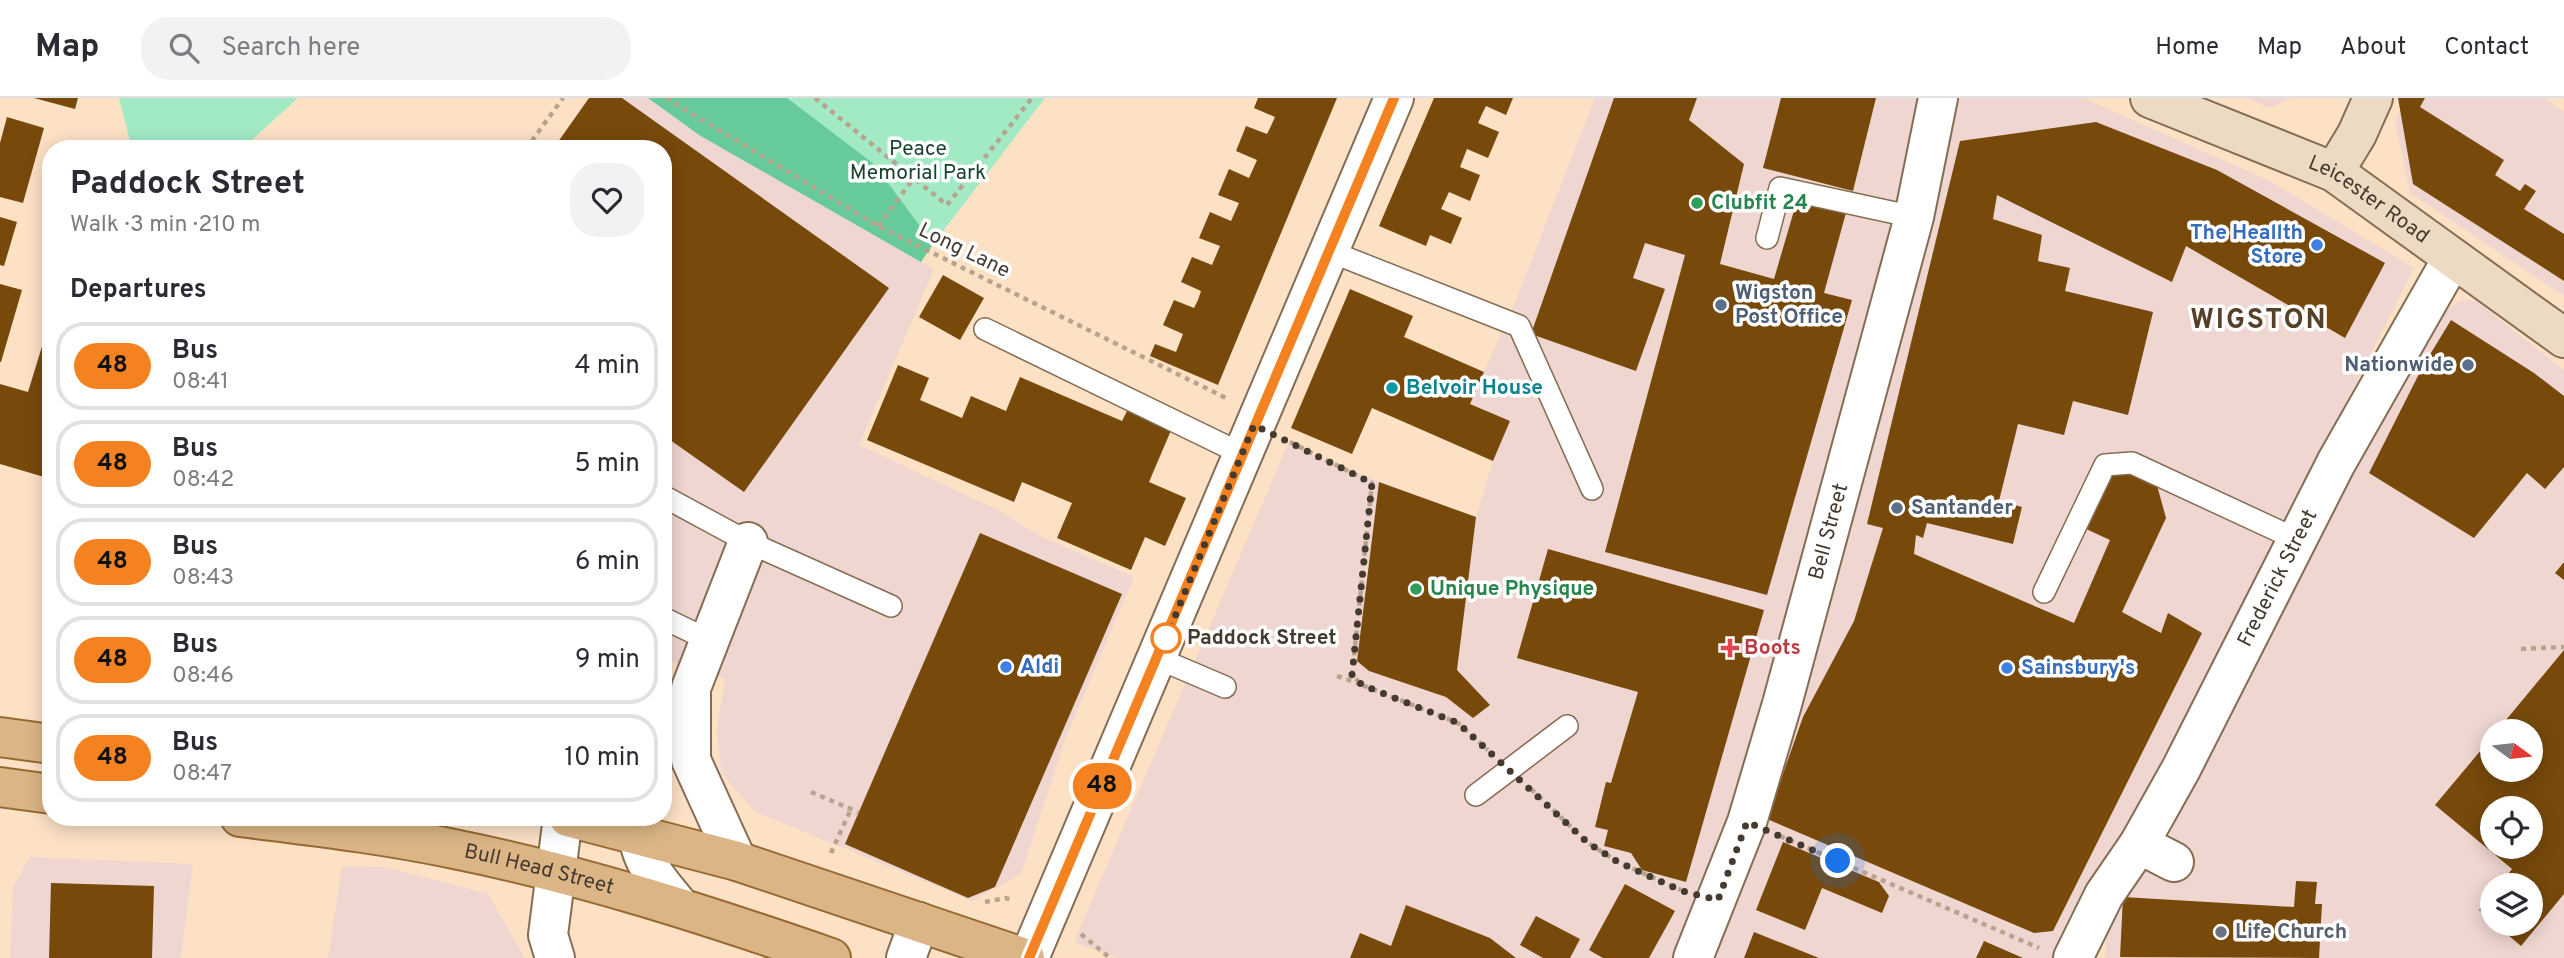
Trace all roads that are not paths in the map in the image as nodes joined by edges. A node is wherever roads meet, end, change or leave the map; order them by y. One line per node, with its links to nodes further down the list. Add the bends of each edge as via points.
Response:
1 (1394, 98): 8 (street)
2 (1938, 98): 6 (street, Bell Street)
3 (2150, 98): 5 (main road, Leicester Road)
4 (2373, 98): 5 (main road)
5 (2334, 172): 9 (main road, Leicester Road)
6 (1914, 217): 7 (lane, via 1780,188); 43 (street, Bell Street, via 1747,822)
7 (1767, 238)
8 (1329, 251): 12 (street); 13 (lane, via 1519,326)
9 (2452, 259): 11 (main road, Leicester Road); 16 (street, Frederick Street, via 2336,463)
10 (985, 330): 12 (lane)
11 (2564, 338)
12 (1252, 431): 20 (street)
13 (1592, 489)
14 (672, 501): 15 (lane)
15 (739, 537): 18 (lane); 19 (street); 33 (street, via 691,688 691,760)
16 (2298, 540): 17 (lane, via 2132,463 2105,465); 32 (street, Frederick Street)
17 (2044, 592)
18 (891, 606)
19 (678, 625): 21 (street)
20 (1157, 659): 22 (lane); 42 (street)
21 (672, 667)
22 (1225, 687)
23 (1567, 726): 28 (lane)
24 (0, 737): 25 (main road)
25 (42, 743)
26 (0, 787): 27 (main road)
27 (42, 793)
28 (1476, 795)
29 (312, 826): 35 (main road, Bull Head Street, via 455,849)
30 (562, 826): 35 (street)
31 (638, 826): 33 (main road); 36 (street, via 645,864)
32 (2139, 844): 34 (street); 38 (street, Frederick Street)
33 (737, 861): 37 (main road)
34 (2174, 862)
35 (555, 873): 36 (main road, Bull Head Street); 39 (street, via 548,935)
36 (679, 906): 40 (main road, Bull Head Street)
37 (919, 922): 41 (street); 42 (main road)
38 (2062, 955)
39 (555, 958)
40 (831, 958)
41 (906, 958)
42 (1027, 958)
43 (1693, 958)

